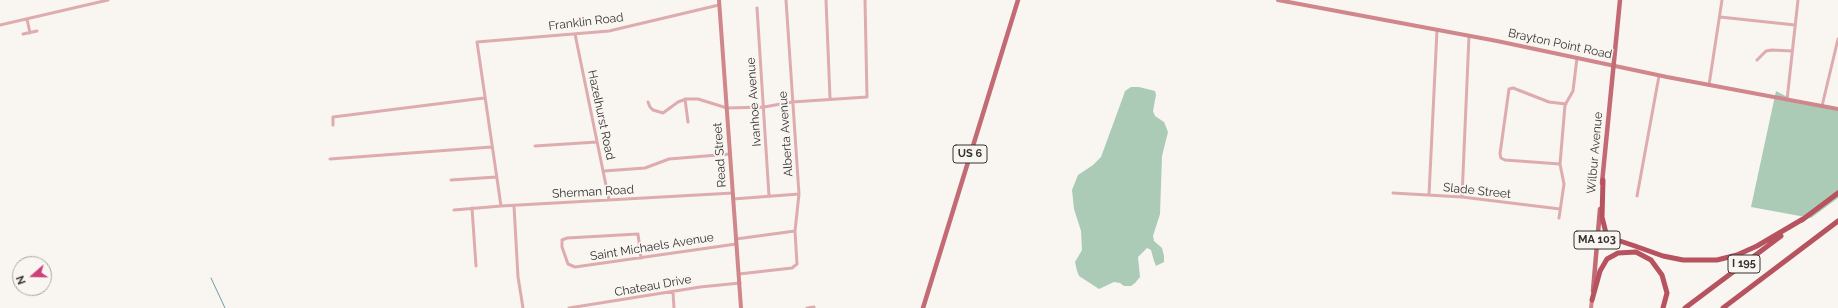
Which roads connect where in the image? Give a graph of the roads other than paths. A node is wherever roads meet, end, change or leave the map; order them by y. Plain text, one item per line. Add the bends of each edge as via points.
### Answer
1 (108, 0) edge
2 (786, 0) edge
3 (826, 0) edge
4 (865, 0) edge
5 (1018, 0) edge
6 (1278, 0) edge
7 (1620, 0) edge
8 (1722, 0) edge
9 (1798, 0) edge
10 (719, 2) edge
11 (757, 8) dead end
12 (1720, 17) junction
13 (27, 19) junction
14 (0, 23) edge
15 (1795, 25) junction
16 (1437, 30) junction
17 (37, 31) dead end
18 (30, 33) junction
19 (23, 34) dead end
20 (575, 34) junction
21 (1469, 36) junction
22 (1838, 39) edge
23 (1792, 51) junction
24 (1577, 58) junction
25 (1757, 60) dead end
26 (1613, 66) junction
27 (1659, 76) junction
28 (1709, 85) junction
29 (484, 98) junction
30 (830, 98) junction
31 (685, 99) junction
32 (1787, 100) junction
33 (648, 102) dead end
34 (792, 102) junction
35 (1566, 104) junction
36 (764, 106) junction
37 (1822, 106) junction
38 (727, 108) junction
39 (1838, 110) edge
40 (688, 122) dead end
41 (333, 125) dead end
42 (597, 142) junction
43 (535, 146) dead end
44 (491, 147) junction
45 (730, 154) junction
46 (330, 159) dead end
47 (1560, 164) junction
48 (604, 171) junction
49 (496, 177) junction
50 (451, 180) dead end
51 (1603, 180) junction
52 (733, 193) junction
53 (1838, 193) edge
54 (799, 194) junction
55 (1393, 194) dead end
56 (1429, 195) junction
57 (769, 196) junction
58 (1637, 196) dead end
59 (1462, 197) junction
60 (733, 199) junction
61 (609, 200) junction
62 (501, 206) junction
63 (514, 206) junction
64 (472, 208) junction
65 (1560, 209) junction
66 (454, 210) dead end
67 (1559, 218) dead end
68 (1803, 219) junction
69 (1838, 221) edge
70 (795, 231) junction
71 (736, 242) junction
72 (641, 258) junction
73 (476, 266) dead end
74 (739, 274) junction
75 (1759, 281) junction
76 (740, 283) junction
77 (673, 292) junction
78 (1592, 300) junction
79 (523, 308) edge
80 (569, 308) edge
81 (674, 308) edge
82 (741, 308) edge
83 (807, 308) edge
84 (814, 308) edge
85 (923, 308) edge
86 (1591, 308) edge
87 (1663, 308) edge
88 (1685, 308) edge
89 (1723, 308) edge
90 (1729, 308) edge

1 - 13 street
2 - 34 street, Alberta Avenue
3 - 30 street
4 - 30 street via 868,94 865,97
5 - 85 main road, US 6
6 - 16 street, Brayton Point Road
7 - 26 main road, Wilbur Avenue / MA 103
8 - 12 street
9 - 15 street
10 - 20 street, Franklin Road via 614,30
10 - 38 street, Read Street
11 - 36 street, Ivanhoe Avenue
12 - 15 street
12 - 28 street
13 - 14 street
13 - 18 street
15 - 23 street
16 - 21 street, Brayton Point Road
16 - 56 street
17 - 18 street
18 - 19 street
20 - 29 street, Franklin Road via 477,42
20 - 42 street, Hazelhurst Road
21 - 24 street, Brayton Point Road
21 - 59 street
22 - 37 street
23 - 25 street via 1766,51
23 - 32 street
24 - 26 street, Brayton Point Road
24 - 35 street via 1572,90
26 - 27 street, Brayton Point Road
26 - 51 main road, Wilbur Avenue / MA 103
27 - 28 street, Brayton Point Road
27 - 58 street
28 - 32 street, Brayton Point Road
29 - 41 street via 333,117
29 - 44 street
30 - 34 street
31 - 33 street via 663,113 651,109
31 - 38 street via 698,99
31 - 40 street
32 - 37 street, Brayton Point Road
34 - 36 street
34 - 54 street, Alberta Avenue
35 - 47 street
35 - 47 street via 1549,102 1514,88 1509,89 1500,154 1505,160
36 - 38 street
36 - 57 street, Ivanhoe Avenue
37 - 39 street, Brayton Point Road
38 - 45 street, Read Street
42 - 43 street
42 - 48 street, Hazelhurst Road
44 - 46 street
44 - 49 street
45 - 48 street via 669,159 645,168
45 - 52 street, Read Street
47 - 65 street via 1564,184
48 - 61 street, Hazelhurst Road
49 - 50 street
49 - 62 street
51 - 68 highway via 1602,217 1611,238 1663,256 1684,260 1717,260 1737,255
51 - 78 main road, Wilbur Avenue / MA 103
52 - 60 street, Read Street
52 - 61 street, Sherman Road
53 - 68 highway, I 195
54 - 57 street
54 - 70 street, Alberta Avenue
55 - 56 street, Slade Street
56 - 59 street, Slade Street
57 - 60 street
59 - 65 street, Slade Street
60 - 71 street, Read Street
61 - 63 street, Sherman Road
62 - 63 street, Sherman Road
62 - 64 street, Sherman Road
63 - 79 street via 518,277
64 - 66 street, Sherman Road
64 - 73 street
65 - 67 street
68 - 88 highway, I 195
69 - 75 highway, I 195
70 - 71 street, Saint Michaels Avenue
70 - 74 street, Alberta Avenue via 795,266
71 - 72 street, Saint Michaels Avenue
71 - 74 street, Read Street
72 - 72 street, Saint Michaels Avenue via 638,234 562,240 562,247 571,267
74 - 76 street, Read Street
75 - 89 highway, I 195
75 - 90 highway
76 - 77 street, Chateau Drive
76 - 82 street, Read Street
77 - 80 street, Chateau Drive
77 - 81 street
78 - 86 street, Wilbur Avenue / MA 103
78 - 87 highway via 1600,271 1607,259 1618,253 1636,252 1651,260 1662,275 1667,293
83 - 84 street

